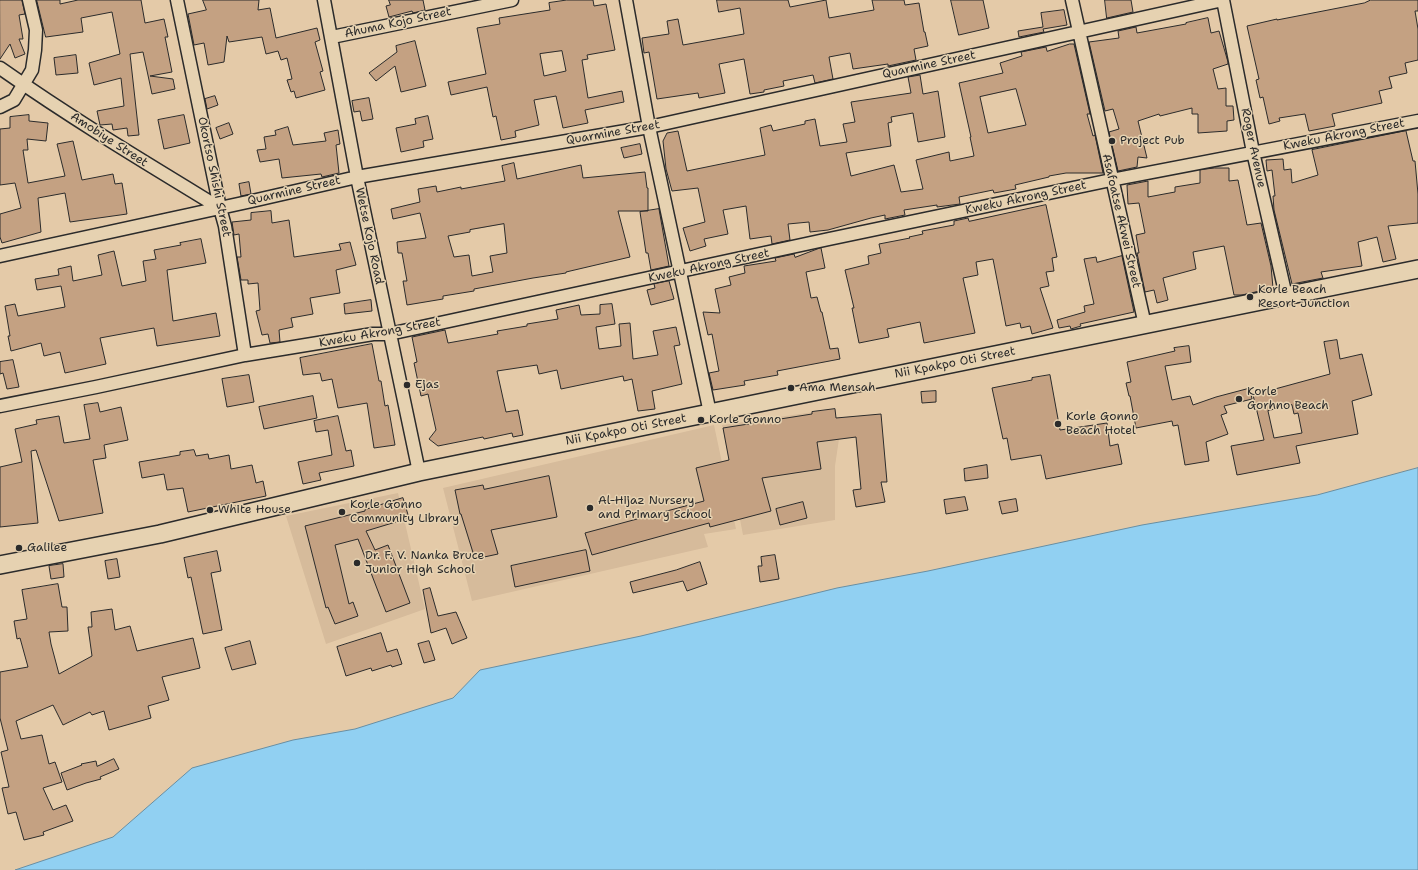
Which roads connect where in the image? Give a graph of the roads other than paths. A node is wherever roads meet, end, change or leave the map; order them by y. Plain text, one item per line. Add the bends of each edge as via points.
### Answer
1 (29, 0) edge
2 (177, 0) edge
3 (324, 0) edge
4 (512, 0) edge
5 (626, 0) edge
6 (1072, 0) edge
7 (1223, 0) edge
8 (1079, 33) junction
9 (332, 37) junction
10 (0, 68) edge
11 (24, 85) junction
12 (0, 107) edge
13 (1418, 121) edge
14 (649, 127) junction
15 (1253, 152) junction
16 (357, 177) junction
17 (1111, 180) junction
18 (220, 208) junction
19 (0, 256) edge
20 (1418, 269) edge
21 (680, 272) junction
22 (1286, 296) junction
23 (1145, 325) junction
24 (389, 334) junction
25 (245, 355) junction
26 (0, 406) edge
27 (710, 413) junction
28 (419, 472) junction
29 (0, 565) edge

1 - 11 street via 36,30 35,50 32,70
2 - 18 street, Okortso Shishi Street
3 - 9 street, Wetse Kojo Road
4 - 9 street, Ahuma Kojo Street
5 - 14 street
6 - 8 street, Asafoatse Akwei Street
7 - 8 street, Quarmine Street
7 - 15 street, Roger Avenue
8 - 14 street, Quarmine Street
8 - 17 street, Asafoatse Akwei Street
9 - 16 street, Wetse Kojo Road
10 - 11 street, Amobiye Street
11 - 12 street via 14,100
11 - 18 street, Amobiye Street
13 - 15 street, Kweku Akrong Street
14 - 16 street, Quarmine Street
14 - 21 street
15 - 17 street, Kweku Akrong Street
15 - 22 street, Roger Avenue
16 - 18 street, Quarmine Street
16 - 24 street, Wetse Kojo Road
17 - 21 street, Kweku Akrong Street
17 - 23 street, Asafoatse Akwei Street
18 - 19 street, Quarmine Street
18 - 25 street, Okortso Shishi Street
20 - 22 main road, Nii Kpakpo Oti Street
21 - 24 street, Kweku Akrong Street
21 - 27 street
22 - 23 main road, Nii Kpakpo Oti Street
23 - 27 main road, Nii Kpakpo Oti Street
24 - 25 street, Kweku Akrong Street via 373,334
24 - 28 street, Wetse Kojo Road
25 - 26 street, Kweku Akrong Street
27 - 28 main road, Nii Kpakpo Oti Street
28 - 29 main road, Nii Kpakpo Oti Street via 160,534

